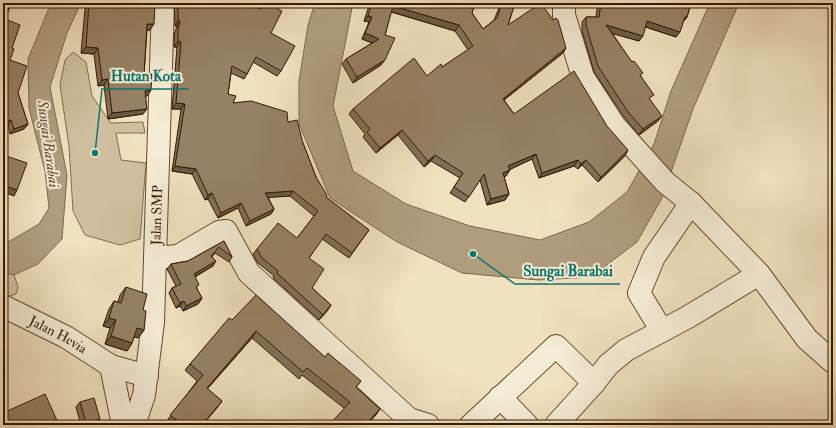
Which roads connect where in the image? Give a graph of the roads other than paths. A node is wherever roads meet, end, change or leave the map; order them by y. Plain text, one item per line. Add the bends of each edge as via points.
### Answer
1 (163, 3) edge
2 (564, 3) edge
3 (691, 203) junction
4 (155, 258) junction
5 (759, 274) junction
6 (3, 306) edge
7 (662, 331) junction
8 (833, 362) edge
9 (111, 366) junction
10 (147, 376) junction
11 (594, 382) junction
12 (497, 400) junction
13 (123, 425) edge
14 (134, 425) edge
15 (428, 425) edge
16 (471, 425) edge
17 (527, 425) edge
18 (556, 425) edge

1 - 4 street, Jalan SMP
2 - 3 street via 564,16 584,77 614,125 665,182
3 - 5 street
3 - 7 street via 654,257 639,292
4 - 10 street, Jalan SMP via 153,322
4 - 15 street via 178,256 226,231 249,273 409,419
5 - 7 street
5 - 8 street via 807,339
6 - 9 street, Jalan Hevia via 66,337
7 - 11 street via 626,350 608,365
9 - 10 street, Jalan Hevia
9 - 13 street
10 - 14 street, Jalan SMP via 144,396
11 - 12 street via 556,346
11 - 18 street
12 - 16 street
12 - 17 street

